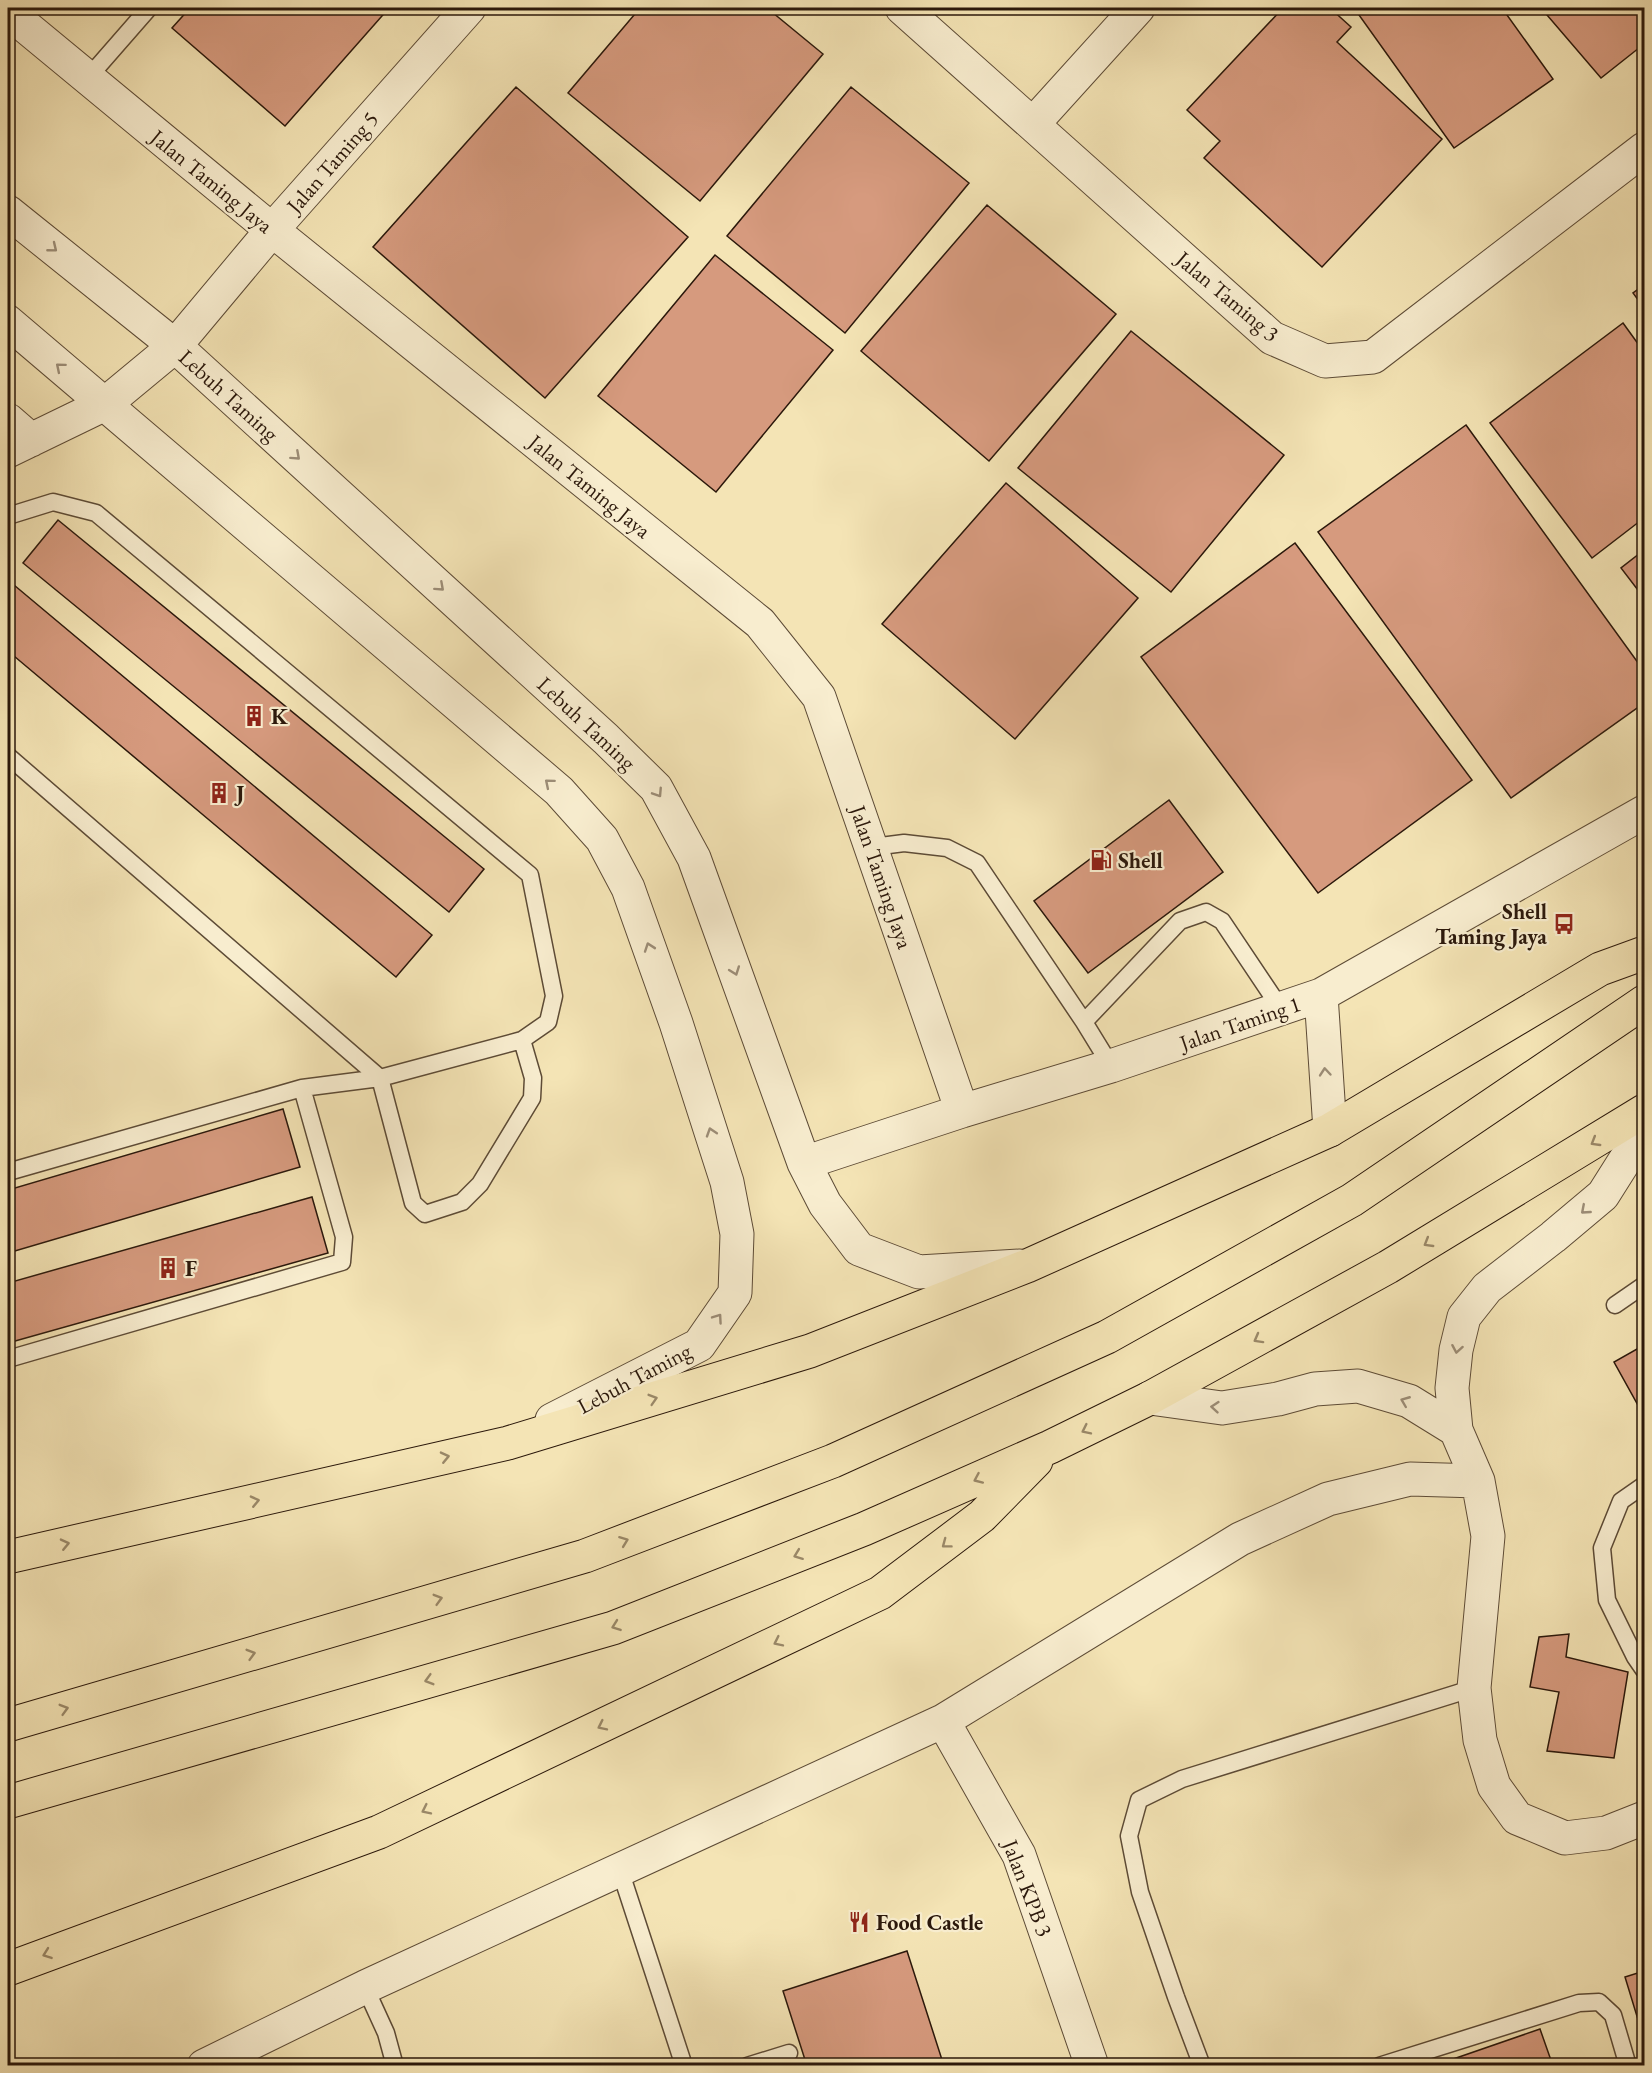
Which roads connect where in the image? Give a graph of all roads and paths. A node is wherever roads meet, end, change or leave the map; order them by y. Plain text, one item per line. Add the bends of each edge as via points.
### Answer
1 (149, 8) edge
2 (469, 8) edge
3 (902, 8) edge
4 (1138, 8) edge
5 (8, 12) edge
6 (87, 79) junction
7 (1033, 124) junction
8 (1644, 149) edge
9 (8, 212) edge
10 (272, 230) junction
11 (8, 322) edge
12 (175, 346) junction
13 (105, 404) junction
14 (15, 437) edge
15 (8, 516) edge
16 (8, 756) edge
17 (1644, 812) edge
18 (873, 847) junction
19 (1644, 952) edge
20 (1321, 995) junction
21 (1644, 1002) edge
22 (1281, 1009) junction
23 (1084, 1022) junction
24 (522, 1040) junction
25 (1111, 1066) junction
26 (380, 1078) junction
27 (302, 1088) junction
28 (962, 1111) junction
29 (1644, 1111) edge
30 (1330, 1130) junction
31 (1644, 1130) edge
32 (804, 1163) junction
33 (8, 1172) edge
34 (1027, 1266) junction
35 (1644, 1285) edge
36 (1615, 1305) dead end
37 (8, 1359) edge
38 (1150, 1398) junction
39 (1456, 1430) junction
40 (508, 1443) junction
41 (1050, 1448) junction
42 (1478, 1481) junction
43 (1644, 1485) edge
44 (8, 1557) edge
45 (1644, 1670) edge
46 (1474, 1688) junction
47 (943, 1721) junction
48 (8, 1725) edge
49 (8, 1802) edge
50 (1644, 1818) edge
51 (621, 1870) junction
52 (8, 1969) edge
53 (365, 1987) junction
54 (789, 2053) dead end
55 (204, 2066) edge
56 (395, 2066) edge
57 (684, 2066) edge
58 (747, 2066) edge
59 (1092, 2066) edge
60 (1202, 2066) edge
61 (1379, 2066) edge
62 (1628, 2066) edge

1 - 6 lane
2 - 10 street, Jalan Taming 5
3 - 7 street, Jalan Taming 3
4 - 7 street
5 - 6 street, Jalan Taming Jaya
6 - 10 street, Jalan Taming Jaya
7 - 8 street, Jalan Taming 3 via 1272,338 1325,361 1373,357
9 -> 12 street, Lebuh Taming
10 - 12 street, Jalan Taming 5
10 - 18 street, Jalan Taming Jaya via 760,623 819,697
13 -> 11 street, Lebuh Taming
12 - 13 street, Jalan Taming 5
12 -> 32 street, Lebuh Taming via 656,788 694,858
13 - 14 street, Jalan Taming 5
40 -> 13 street, Lebuh Taming via 699,1345 735,1293 737,1234 727,1182 628,888 602,839 558,791
15 - 24 lane via 53,502 96,513 530,875 554,996 548,1022
16 - 26 lane
17 - 20 street, Jalan Taming 1
18 - 23 lane via 904,843 947,848 977,863
18 - 28 street, Jalan Taming Jaya
19 - 30 highway via 1600,969
20 - 22 street, Jalan Taming 1
30 -> 20 street
48 -> 21 highway via 585,1556 833,1461 1107,1337 1342,1205
22 - 23 lane via 1222,921 1206,912 1180,921
22 - 25 street, Jalan Taming 1
23 - 25 lane
24 - 26 lane
24 - 26 lane via 533,1078 532,1098 480,1184 462,1202 425,1214 413,1203
25 - 28 street, Jalan Taming 1
26 - 27 lane
27 - 33 lane
27 - 37 lane via 345,1237 342,1262
28 - 32 street, Jalan Taming 1
29 -> 38 highway via 1388,1267
30 - 34 highway
31 -> 39 street via 1603,1194 1487,1288 1464,1317 1452,1388
32 - 34 street, Lebuh Taming via 825,1204 859,1249 919,1272
40 -> 34 highway via 810,1351
35 - 36 lane
39 -> 38 street via 1409,1401 1358,1386 1315,1389 1221,1408
38 -> 41 highway
39 - 42 street
44 -> 40 highway
41 -> 49 highway via 864,1529 613,1628
41 -> 52 highway via 982,1516 880,1593 379,1832
42 - 46 street via 1488,1536
42 - 47 street via 1410,1479 1328,1499 1250,1534
43 - 45 lane via 1621,1501 1602,1548 1607,1600
46 - 50 street via 1480,1740 1494,1786 1517,1818 1565,1838 1606,1833
46 - 60 lane via 1182,1779 1139,1800 1129,1836 1140,1892
47 - 51 street
47 - 59 street, Jalan KPB 3 via 1019,1856
51 - 53 street
51 - 57 lane
53 - 55 street
53 - 56 lane via 386,2033
54 - 58 lane
61 - 62 lane via 1579,2003 1599,2002 1613,2015

